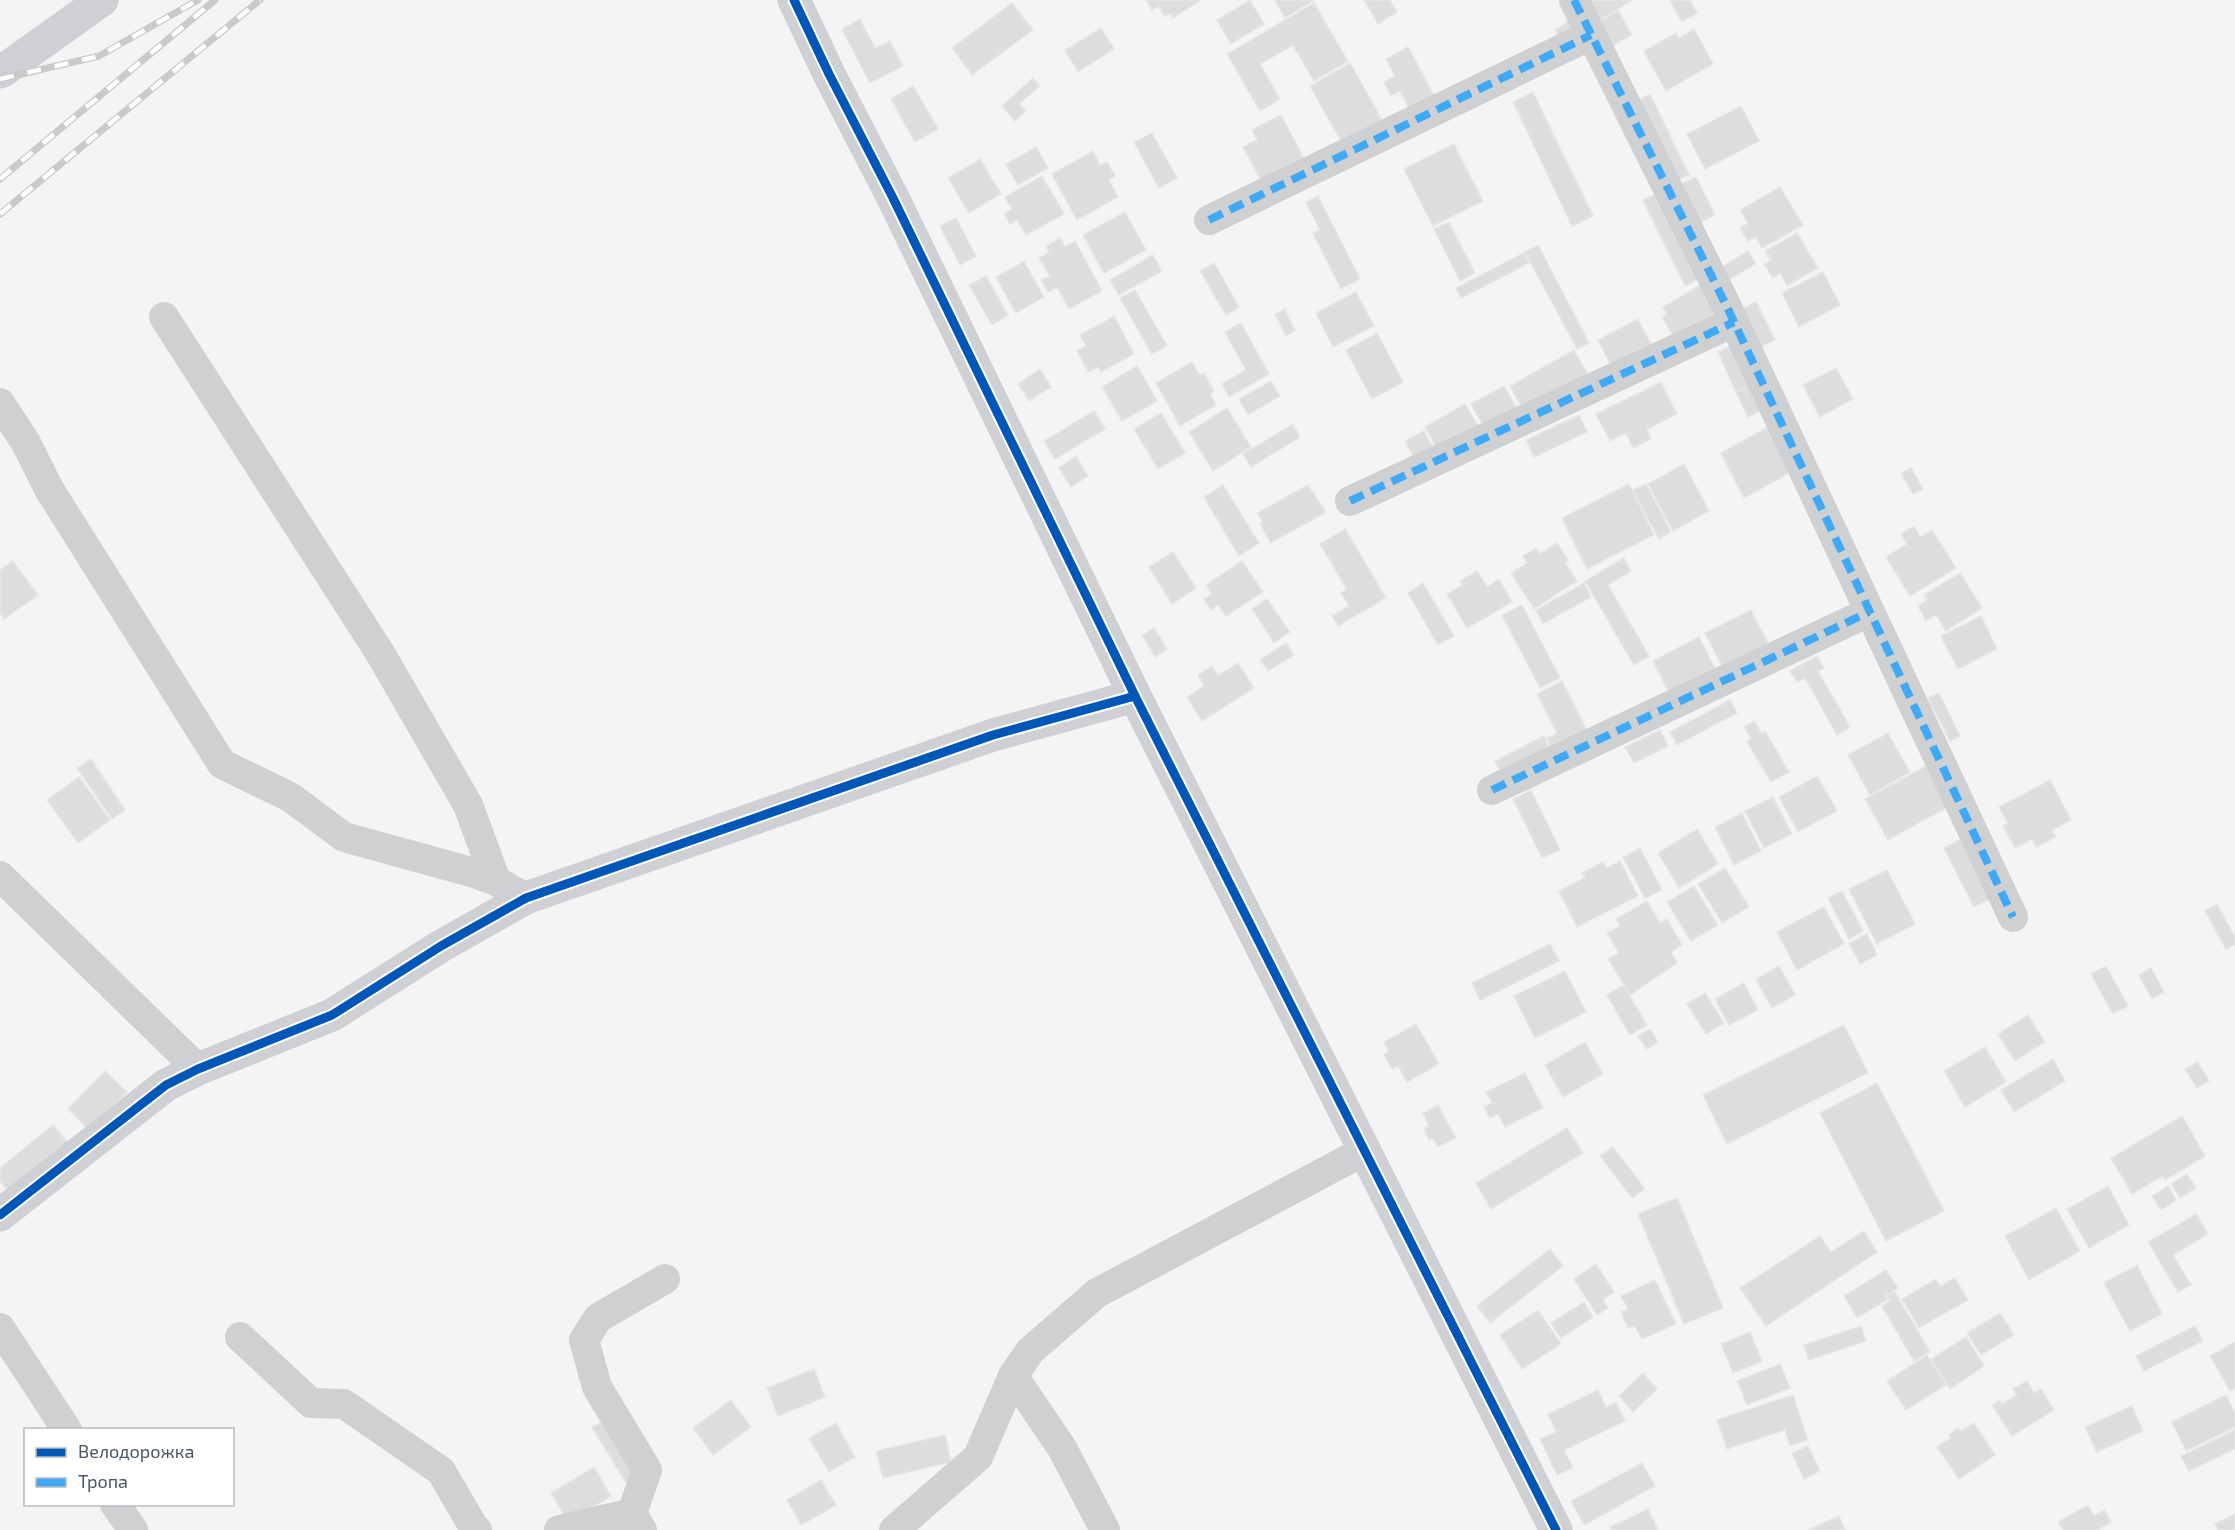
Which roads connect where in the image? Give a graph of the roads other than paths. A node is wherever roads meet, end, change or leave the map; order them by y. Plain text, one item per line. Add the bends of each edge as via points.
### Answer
1 (102, 0) edge
2 (794, 0) edge
3 (1574, 0) edge
4 (1591, 35) junction
5 (1, 72) edge
6 (1209, 220) dead end
7 (164, 317) dead end
8 (1734, 322) junction
9 (0, 403) edge
10 (1350, 501) dead end
11 (1869, 612) junction
12 (1135, 696) junction
13 (1492, 790) dead end
14 (0, 876) edge
15 (496, 881) junction
16 (526, 898) junction
17 (2013, 917) dead end
18 (198, 1069) junction
19 (1366, 1150) junction
20 (0, 1215) edge
21 (664, 1280) dead end
22 (0, 1328) edge
23 (240, 1337) dead end
24 (1013, 1377) junction
25 (66, 1428) edge
26 (116, 1506) edge
27 (637, 1521) edge
28 (133, 1530) edge
29 (477, 1530) edge
30 (559, 1530) edge
31 (894, 1530) edge
32 (1105, 1530) edge
33 (1556, 1530) edge

1 - 5 street
2 - 12 street
3 - 4 street
4 - 6 street
4 - 8 street
7 - 15 street via 380,652 468,805
8 - 10 street
8 - 11 street
9 - 15 street via 49,489 222,764 290,797 344,837
11 - 13 street
11 - 17 street
12 - 16 street via 993,735
12 - 19 street
14 - 18 street
15 - 16 street
16 - 18 street via 332,1015
18 - 20 street via 166,1085
19 - 24 street via 1097,1293 1030,1351
19 - 33 street
21 - 27 street via 598,1318 584,1340 597,1387 647,1470
22 - 25 street
23 - 29 street via 311,1403 344,1404 441,1471
24 - 31 street via 978,1457
24 - 32 street via 1062,1448
26 - 28 street
27 - 30 street

